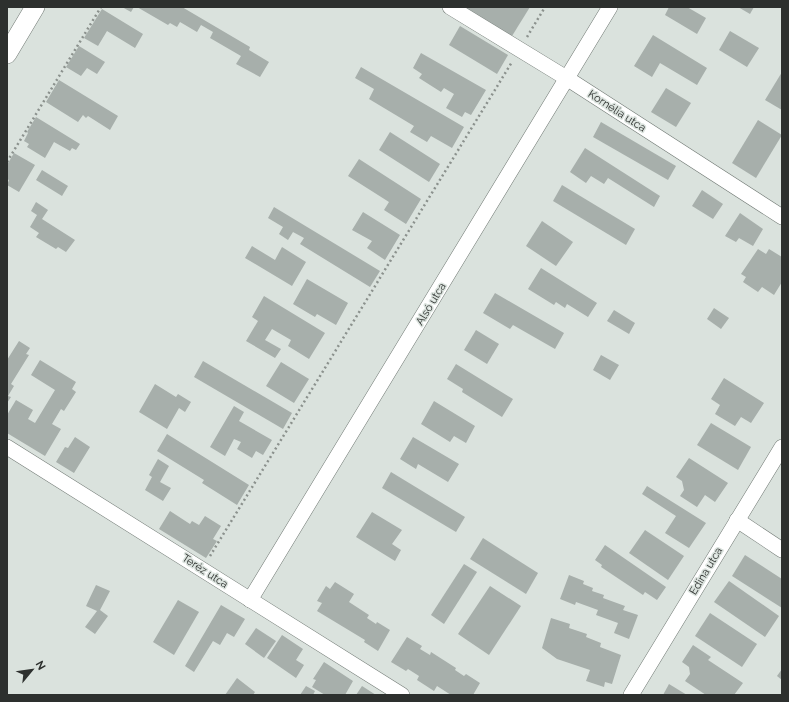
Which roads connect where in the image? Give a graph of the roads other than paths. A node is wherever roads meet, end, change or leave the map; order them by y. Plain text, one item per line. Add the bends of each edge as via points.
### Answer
1 (35, 7) edge
2 (450, 7) edge
3 (610, 7) edge
4 (7, 54) edge
5 (568, 78) junction
6 (782, 217) edge
7 (7, 447) edge
8 (782, 447) edge
9 (737, 520) junction
10 (782, 550) edge
11 (250, 600) junction
12 (402, 695) edge
13 (631, 695) edge

1 - 4 street
2 - 5 street, Kornélia utca
3 - 5 street, Alsó utca
5 - 6 street, Kornélia utca
5 - 11 street, Alsó utca
7 - 11 street, Teréz utca
8 - 9 street, Edina utca
9 - 10 street
9 - 13 street, Edina utca
11 - 12 street, Teréz utca

